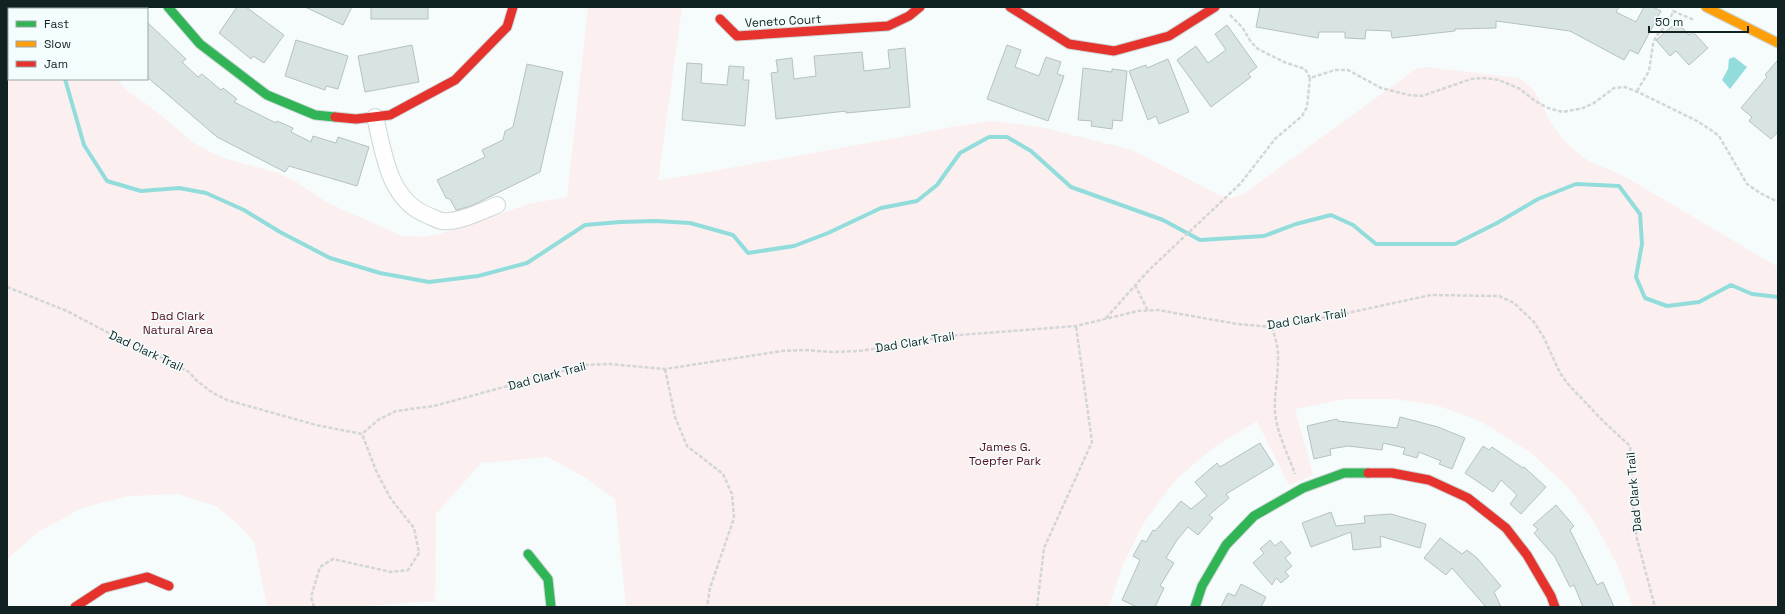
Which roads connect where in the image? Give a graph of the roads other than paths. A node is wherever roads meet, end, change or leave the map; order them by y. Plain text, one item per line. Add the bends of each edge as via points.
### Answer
1 (168, 7) edge
2 (513, 7) edge
3 (920, 7) edge
4 (1010, 7) edge
5 (1215, 7) edge
6 (1706, 7) edge
7 (720, 19) dead end
8 (1778, 43) edge
9 (375, 117) junction
10 (497, 205) dead end
11 (528, 554) dead end
12 (170, 586) dead end
13 (75, 607) edge
14 (551, 607) edge
15 (1195, 607) edge
16 (1554, 607) edge

1 - 9 street via 200,44 267,95 315,115 356,119
2 - 9 street via 507,27 455,80 390,115
3 - 7 street, Veneto Court via 909,16 888,26 737,36
4 - 5 street via 1069,44 1114,51 1169,36
6 - 8 street
9 - 10 street via 390,176 400,194 418,211 442,221 463,218
11 - 14 street via 548,579
12 - 13 street via 147,578 104,588
15 - 16 street via 1202,586 1226,545 1254,516 1302,489 1344,473 1392,473 1429,480 1468,498 1506,528 1527,554 1551,596

